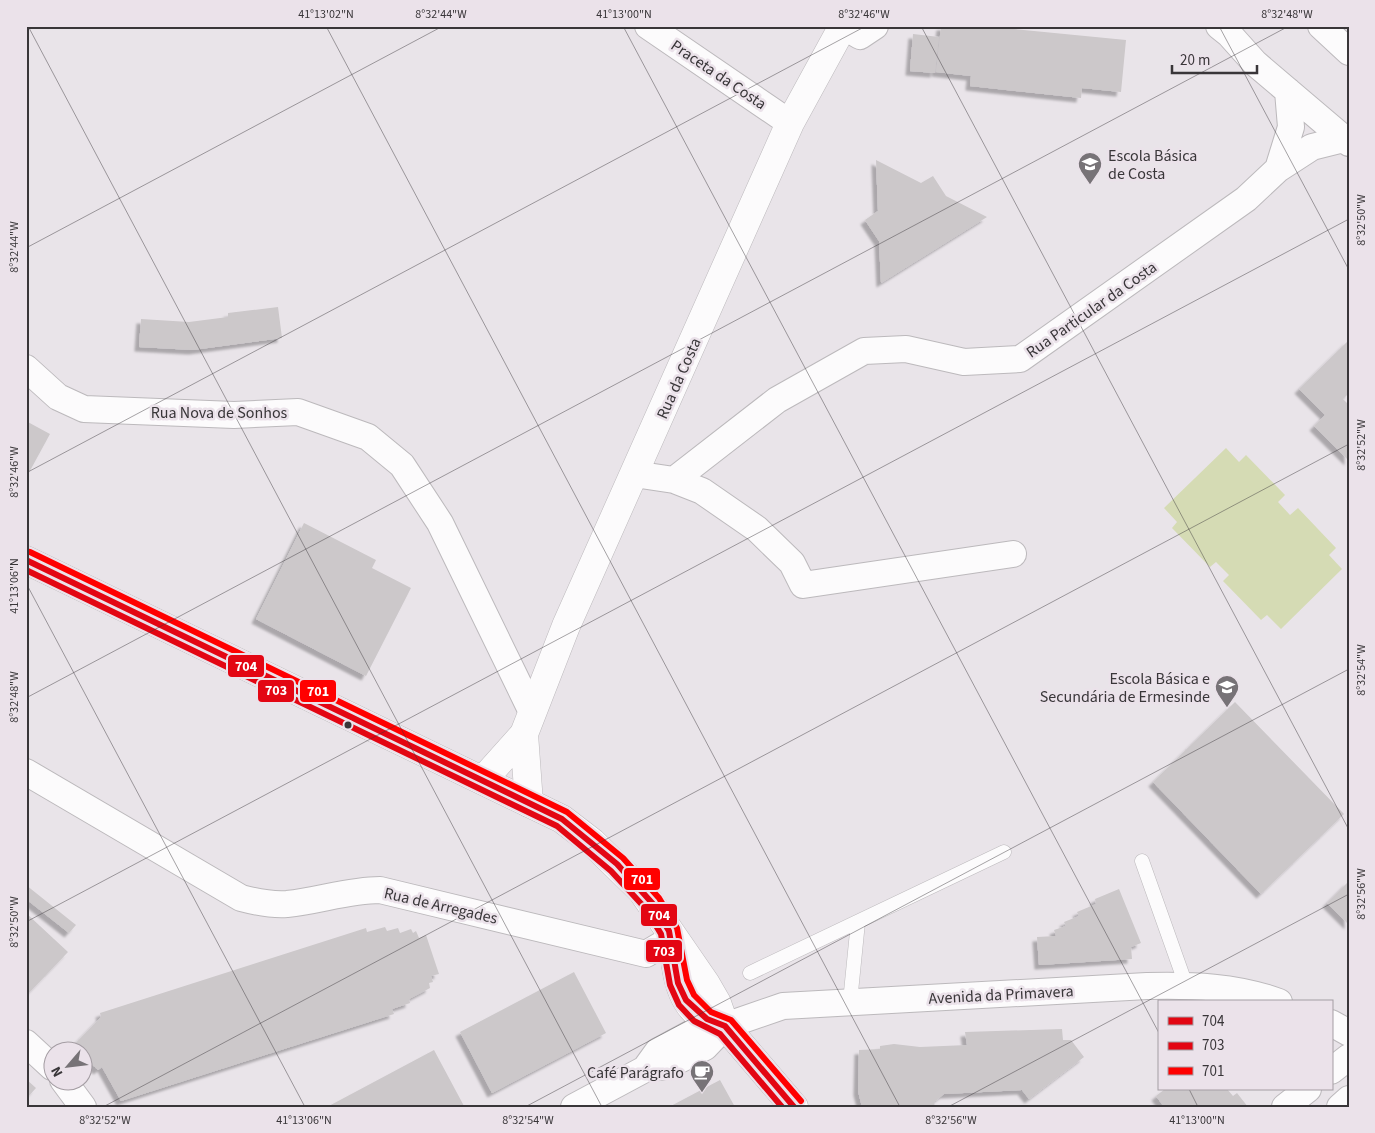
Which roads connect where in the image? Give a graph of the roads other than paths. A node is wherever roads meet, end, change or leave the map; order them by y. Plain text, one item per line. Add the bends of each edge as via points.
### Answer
1 (648, 26) edge
2 (843, 26) edge
3 (875, 26) edge
4 (1321, 26) edge
5 (1226, 29) edge
6 (1349, 52) edge
7 (1288, 91) junction
8 (790, 123) junction
9 (1347, 141) edge
10 (1278, 169) junction
11 (26, 368) edge
12 (634, 474) junction
13 (674, 480) junction
14 (1013, 554) dead end
15 (26, 560) edge
16 (528, 723) junction
17 (26, 772) edge
18 (484, 780) junction
19 (529, 803) junction
20 (1004, 852) dead end
21 (1142, 861) dead end
22 (858, 922) junction
23 (673, 938) junction
24 (750, 973) dead end
25 (1186, 986) junction
26 (683, 996) junction
27 (1273, 1000) edge
28 (850, 1002) junction
29 (1332, 1024) edge
30 (725, 1026) junction
31 (1349, 1033) edge
32 (26, 1043) edge
33 (668, 1045) junction
34 (1349, 1057) edge
35 (42, 1058) edge
36 (646, 1069) junction
37 (1332, 1070) edge
38 (71, 1090) edge
39 (1307, 1090) edge
40 (1349, 1099) edge
41 (84, 1107) edge
42 (574, 1107) edge
43 (794, 1107) edge
44 (1285, 1107) edge
45 (1340, 1107) edge

1 - 8 street, Praceta da Costa
2 - 3 street via 860,36
2 - 8 main road, Rua da Costa
4 - 6 street
5 - 7 street via 1255,63
7 - 9 street
7 - 10 street, Rua Particular da Costa via 1291,127
8 - 12 main road, Rua da Costa
9 - 10 street, Rua Particular da Costa via 1312,147
10 - 13 street, Rua Particular da Costa via 1246,199 1020,359 964,362 906,349 864,351 777,400
11 - 16 street, Rua Nova de Sonhos via 58,397 84,409 234,415 298,412 368,438 402,465 440,523
12 - 13 street
12 - 16 main road, Rua da Costa via 598,550
13 - 14 street via 702,491 758,529 792,563 803,585
15 - 18 main road
16 - 18 main road, Rua da Costa
16 - 19 main road, Rua da Costa
17 - 23 street, Rua de Arregades via 241,898 287,904 363,890 380,890 646,954
18 - 19 main road
19 - 23 main road via 562,820 592,842 642,891
20 - 22 lane
21 - 25 lane
22 - 24 lane
22 - 28 lane
23 - 26 main road via 676,975
23 - 30 main road via 706,984
25 - 27 street, Avenida da Primavera via 1202,985 1258,994
25 - 28 street, Avenida da Primavera
26 - 30 main road via 710,1023
26 - 33 street via 678,1024
28 - 30 street, Avenida da Primavera via 783,1006
29 - 31 street
30 - 33 street, Avenida da Primavera via 703,1028
30 - 36 street via 705,1047 667,1066
30 - 43 main road
32 - 35 street
33 - 36 street via 658,1051
34 - 37 street
36 - 42 street
38 - 41 street
39 - 44 street
40 - 45 street

